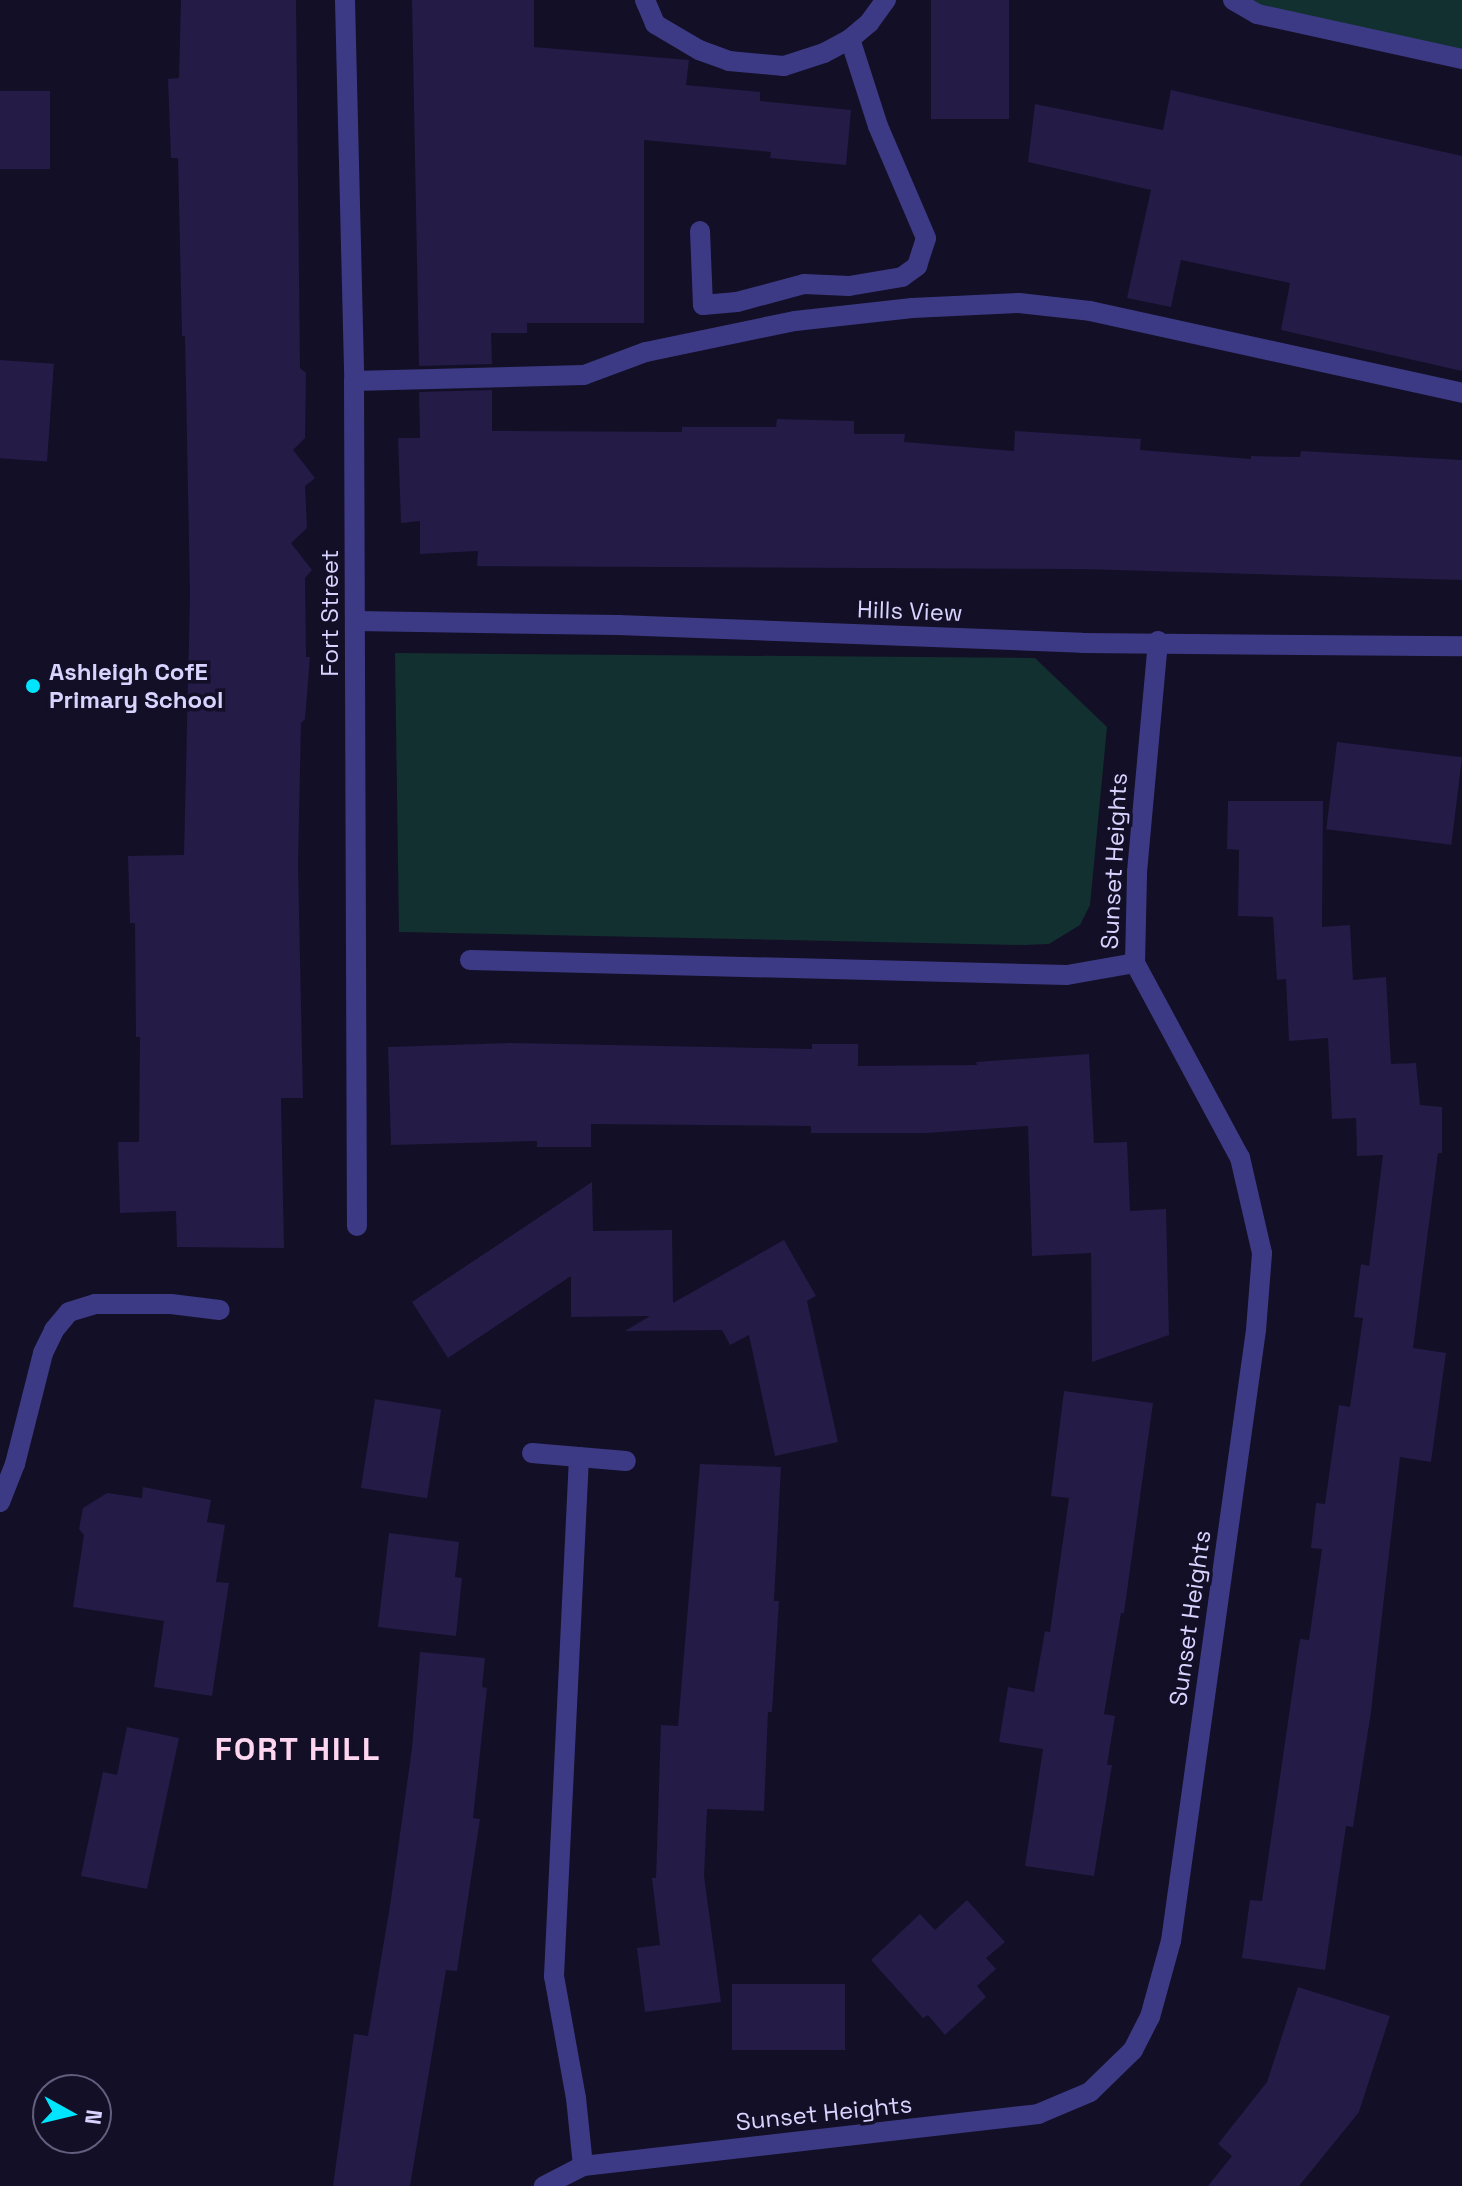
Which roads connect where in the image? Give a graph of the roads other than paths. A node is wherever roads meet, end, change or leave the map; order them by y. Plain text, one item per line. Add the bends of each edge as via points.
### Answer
1 (345, 0) edge
2 (645, 0) edge
3 (886, 0) edge
4 (1233, 0) edge
5 (850, 39) junction
6 (1462, 59) edge
7 (700, 231) dead end
8 (354, 381) junction
9 (1462, 393) edge
10 (356, 621) junction
11 (1158, 641) junction
12 (1462, 646) edge
13 (470, 960) dead end
14 (1135, 963) junction
15 (357, 1226) dead end
16 (220, 1310) dead end
17 (532, 1453) dead end
18 (579, 1457) junction
19 (626, 1461) dead end
20 (0, 1502) edge
21 (583, 2166) junction
22 (544, 2186) edge

1 - 8 street, Fort Street
2 - 5 street via 655,24 729,61 784,66
3 - 5 street
4 - 6 street via 1257,14
5 - 7 street via 878,126 926,238 917,266 902,277 849,286 804,284 703,305
8 - 9 street via 584,375 659,349 795,321 1019,303 1090,311
8 - 10 street, Fort Street
10 - 11 street, Hills View
10 - 15 street, Fort Street
11 - 12 street, Hills View
11 - 14 street, Sunset Heights via 1137,872
13 - 14 street via 1067,975
14 - 21 street, Sunset Heights via 1240,1158 1262,1253 1256,1330 1171,1941 1150,2017 1133,2050 1090,2092 1038,2114
16 - 20 street via 95,1304 69,1312 43,1353
17 - 18 street
18 - 19 street
18 - 21 street via 554,1976
21 - 22 street, Sunset Heights

